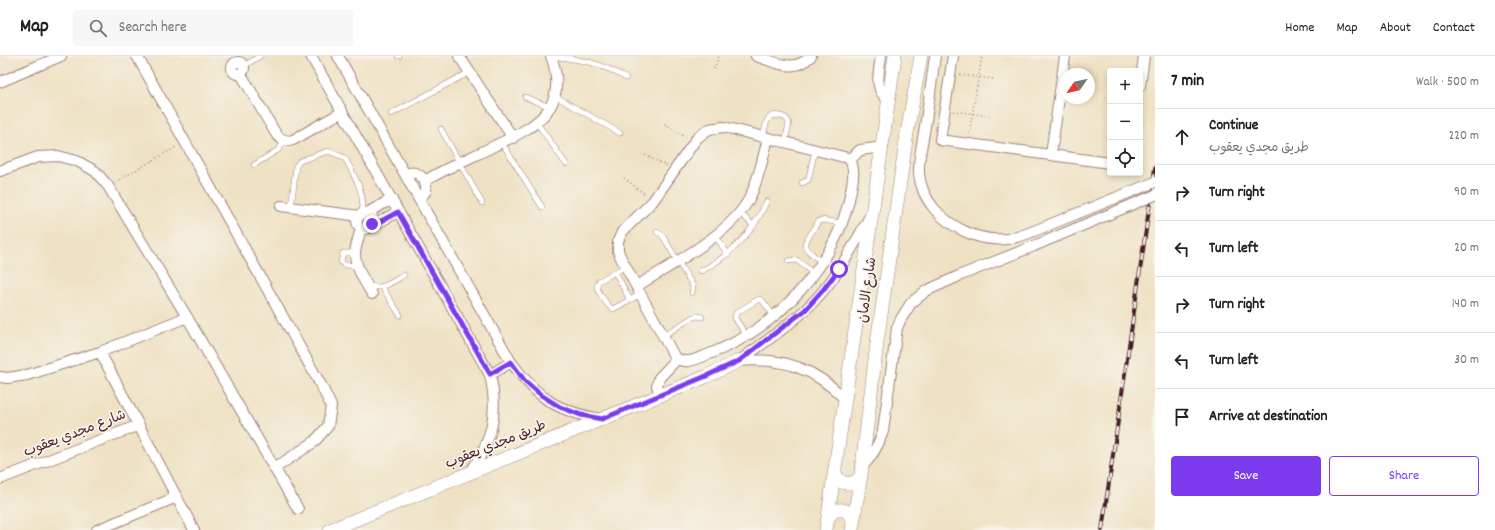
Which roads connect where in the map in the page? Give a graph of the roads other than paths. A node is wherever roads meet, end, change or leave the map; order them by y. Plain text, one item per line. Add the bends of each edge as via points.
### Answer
1 (61, 56) edge
2 (137, 56) edge
3 (260, 56) edge
4 (311, 56) edge
5 (338, 56) edge
6 (459, 56) edge
7 (552, 56) edge
8 (756, 56) edge
9 (811, 56) edge
10 (881, 56) edge
11 (895, 56) edge
12 (921, 56) edge
13 (936, 56) edge
14 (953, 56) edge
15 (1065, 56) edge
16 (1144, 56) edge
17 (238, 65) edge
18 (1064, 68) edge
19 (1142, 68) edge
20 (470, 72) junction
21 (626, 78) dead end
22 (0, 82) edge
23 (555, 96) junction
24 (525, 97) dead end
25 (889, 100) junction
26 (1060, 104) edge
27 (550, 107) junction
28 (342, 112) junction
29 (391, 114) dead end
30 (537, 123) junction
31 (441, 129) dead end
32 (620, 133) dead end
33 (513, 138) junction
34 (766, 138) junction
35 (285, 141) junction
36 (502, 143) junction
37 (785, 143) junction
38 (883, 147) junction
39 (815, 150) junction
40 (1051, 154) junction
41 (850, 160) junction
42 (460, 163) junction
43 (1107, 163) edge
44 (566, 164) dead end
45 (254, 166) dead end
46 (0, 171) edge
47 (405, 174) junction
48 (425, 181) junction
49 (1155, 182) edge
50 (802, 183) dead end
51 (1155, 195) edge
52 (392, 199) junction
53 (419, 200) junction
54 (767, 201) dead end
55 (482, 203) dead end
56 (281, 206) dead end
57 (542, 207) dead end
58 (874, 207) junction
59 (291, 208) junction
60 (398, 212) junction
61 (740, 213) junction
62 (362, 215) junction
63 (843, 224) junction
64 (754, 226) junction
65 (366, 227) junction
66 (657, 232) dead end
67 (715, 236) junction
68 (355, 253) junction
69 (728, 254) junction
70 (678, 261) junction
71 (788, 261) dead end
72 (822, 262) junction
73 (357, 266) junction
74 (626, 266) junction
75 (701, 270) dead end
76 (615, 272) junction
77 (813, 273) junction
78 (404, 275) dead end
79 (367, 284) junction
80 (382, 287) junction
81 (639, 290) junction
82 (692, 293) dead end
83 (372, 294) dead end
84 (630, 300) junction
85 (400, 315) dead end
86 (774, 316) junction
87 (187, 317) junction
88 (702, 317) dead end
89 (746, 335) junction
90 (663, 336) junction
91 (100, 352) junction
92 (677, 359) junction
93 (739, 361) junction
94 (511, 362) junction
95 (490, 374) junction
96 (0, 377) edge
97 (661, 395) junction
98 (845, 399) junction
99 (602, 419) junction
100 (139, 425) junction
101 (276, 468) junction
102 (835, 471) junction
103 (861, 471) junction
104 (470, 473) junction
105 (0, 479) edge
106 (177, 497) junction
107 (298, 509) dead end
108 (827, 524) edge
109 (852, 526) edge
110 (97, 530) edge
111 (194, 530) edge
112 (330, 530) edge

1 - 22 street
2 - 101 street via 331,406 328,426 323,432 314,442
3 - 17 lane
4 - 28 street
5 - 47 street
6 - 20 street
7 - 21 lane via 588,61
7 - 23 street via 556,70
8 - 9 street via 790,67
10 - 25 street via 878,86
11 - 25 street, شارع الامان
12 - 103 street, شارع الامان via 877,343
13 - 49 street, bridge via 919,173 923,192 932,207 945,220 982,238 1006,240
14 - 40 street via 940,140
15 - 18 street
16 - 19 street
17 - 35 street via 276,134
20 - 29 lane
20 - 33 street
23 - 27 street
23 - 32 lane
24 - 27 lane
25 - 38 street, شارع الامان
26 - 40 street
27 - 30 street
28 - 35 street via 293,140
28 - 52 street
30 - 33 street
30 - 44 lane
31 - 42 lane
33 - 36 street
34 - 37 street
34 - 37 lane via 770,116 784,117 789,123
34 - 61 street via 756,181
34 - 74 street via 718,127 704,131 653,201 619,236 618,251
35 - 45 lane via 278,150
36 - 42 street
36 - 57 lane
37 - 39 street
38 - 41 street via 860,150
38 - 58 street, شارع الامان
39 - 41 street
39 - 50 lane via 808,180
40 - 43 street
41 - 63 street via 853,165 852,183
42 - 48 street
42 - 55 lane
46 - 87 street via 38,157 58,156 77,161 95,171 108,186
47 - 48 street via 414,173
47 - 53 street
48 - 53 street via 426,191
51 - 103 street, bridge via 943,282 918,296 905,310 899,323 881,439
52 - 60 street
52 - 62 street
53 - 94 street
54 - 64 lane
56 - 59 street
58 - 93 street, طريق مجدي يعقوب via 855,244 823,290 805,310
58 - 98 street, شارع الامان
59 - 62 street
59 - 62 lane via 296,166 300,161 328,151 346,160 362,194
60 - 65 street
60 - 95 street
61 - 64 lane
61 - 67 street
62 - 65 street via 358,224
63 - 72 street
63 - 72 lane via 821,220 805,242 807,250
64 - 69 lane
65 - 68 street
66 - 70 lane via 662,235
67 - 69 lane
67 - 70 street
68 - 73 street
68 - 73 lane via 343,253 341,262 344,265
69 - 75 lane
70 - 81 street
70 - 82 lane via 693,286
71 - 77 lane via 797,260
72 - 77 street
73 - 79 street
74 - 76 lane
74 - 81 street
76 - 84 lane
76 - 84 lane via 599,281 597,287 610,308
77 - 86 street via 796,295
78 - 80 lane
79 - 80 lane
79 - 83 street
80 - 85 lane
81 - 84 lane
81 - 90 street
86 - 89 street
86 - 89 lane via 759,299 736,313 735,318
87 - 91 street
87 - 101 street
88 - 90 lane via 694,317
89 - 92 street via 690,361
90 - 92 street
91 - 96 street via 27,375
91 - 100 street
92 - 97 street via 658,378 657,386
93 - 97 street, طريق مجدي يعقوب
93 - 98 street, طريق مجدي يعقوب via 768,360 797,366 823,380
94 - 95 street
94 - 99 street via 524,380 547,399 581,415
95 - 104 street via 494,408 492,426 480,459
97 - 99 street, طريق مجدي يعقوب
98 - 102 street, شارع الامان
99 - 104 street, طريق مجدي يعقوب
100 - 105 street, شارع مجدي يعقوب
100 - 106 street
101 - 107 street
102 - 103 street via 837,478 845,483 853,483 859,478
102 - 108 street, شارع الامان
103 - 109 street, شارع الامان
104 - 112 street, طريق مجدي يعقوب
106 - 110 street
106 - 111 street
108 - 109 street via 832,512 842,510 848,512

